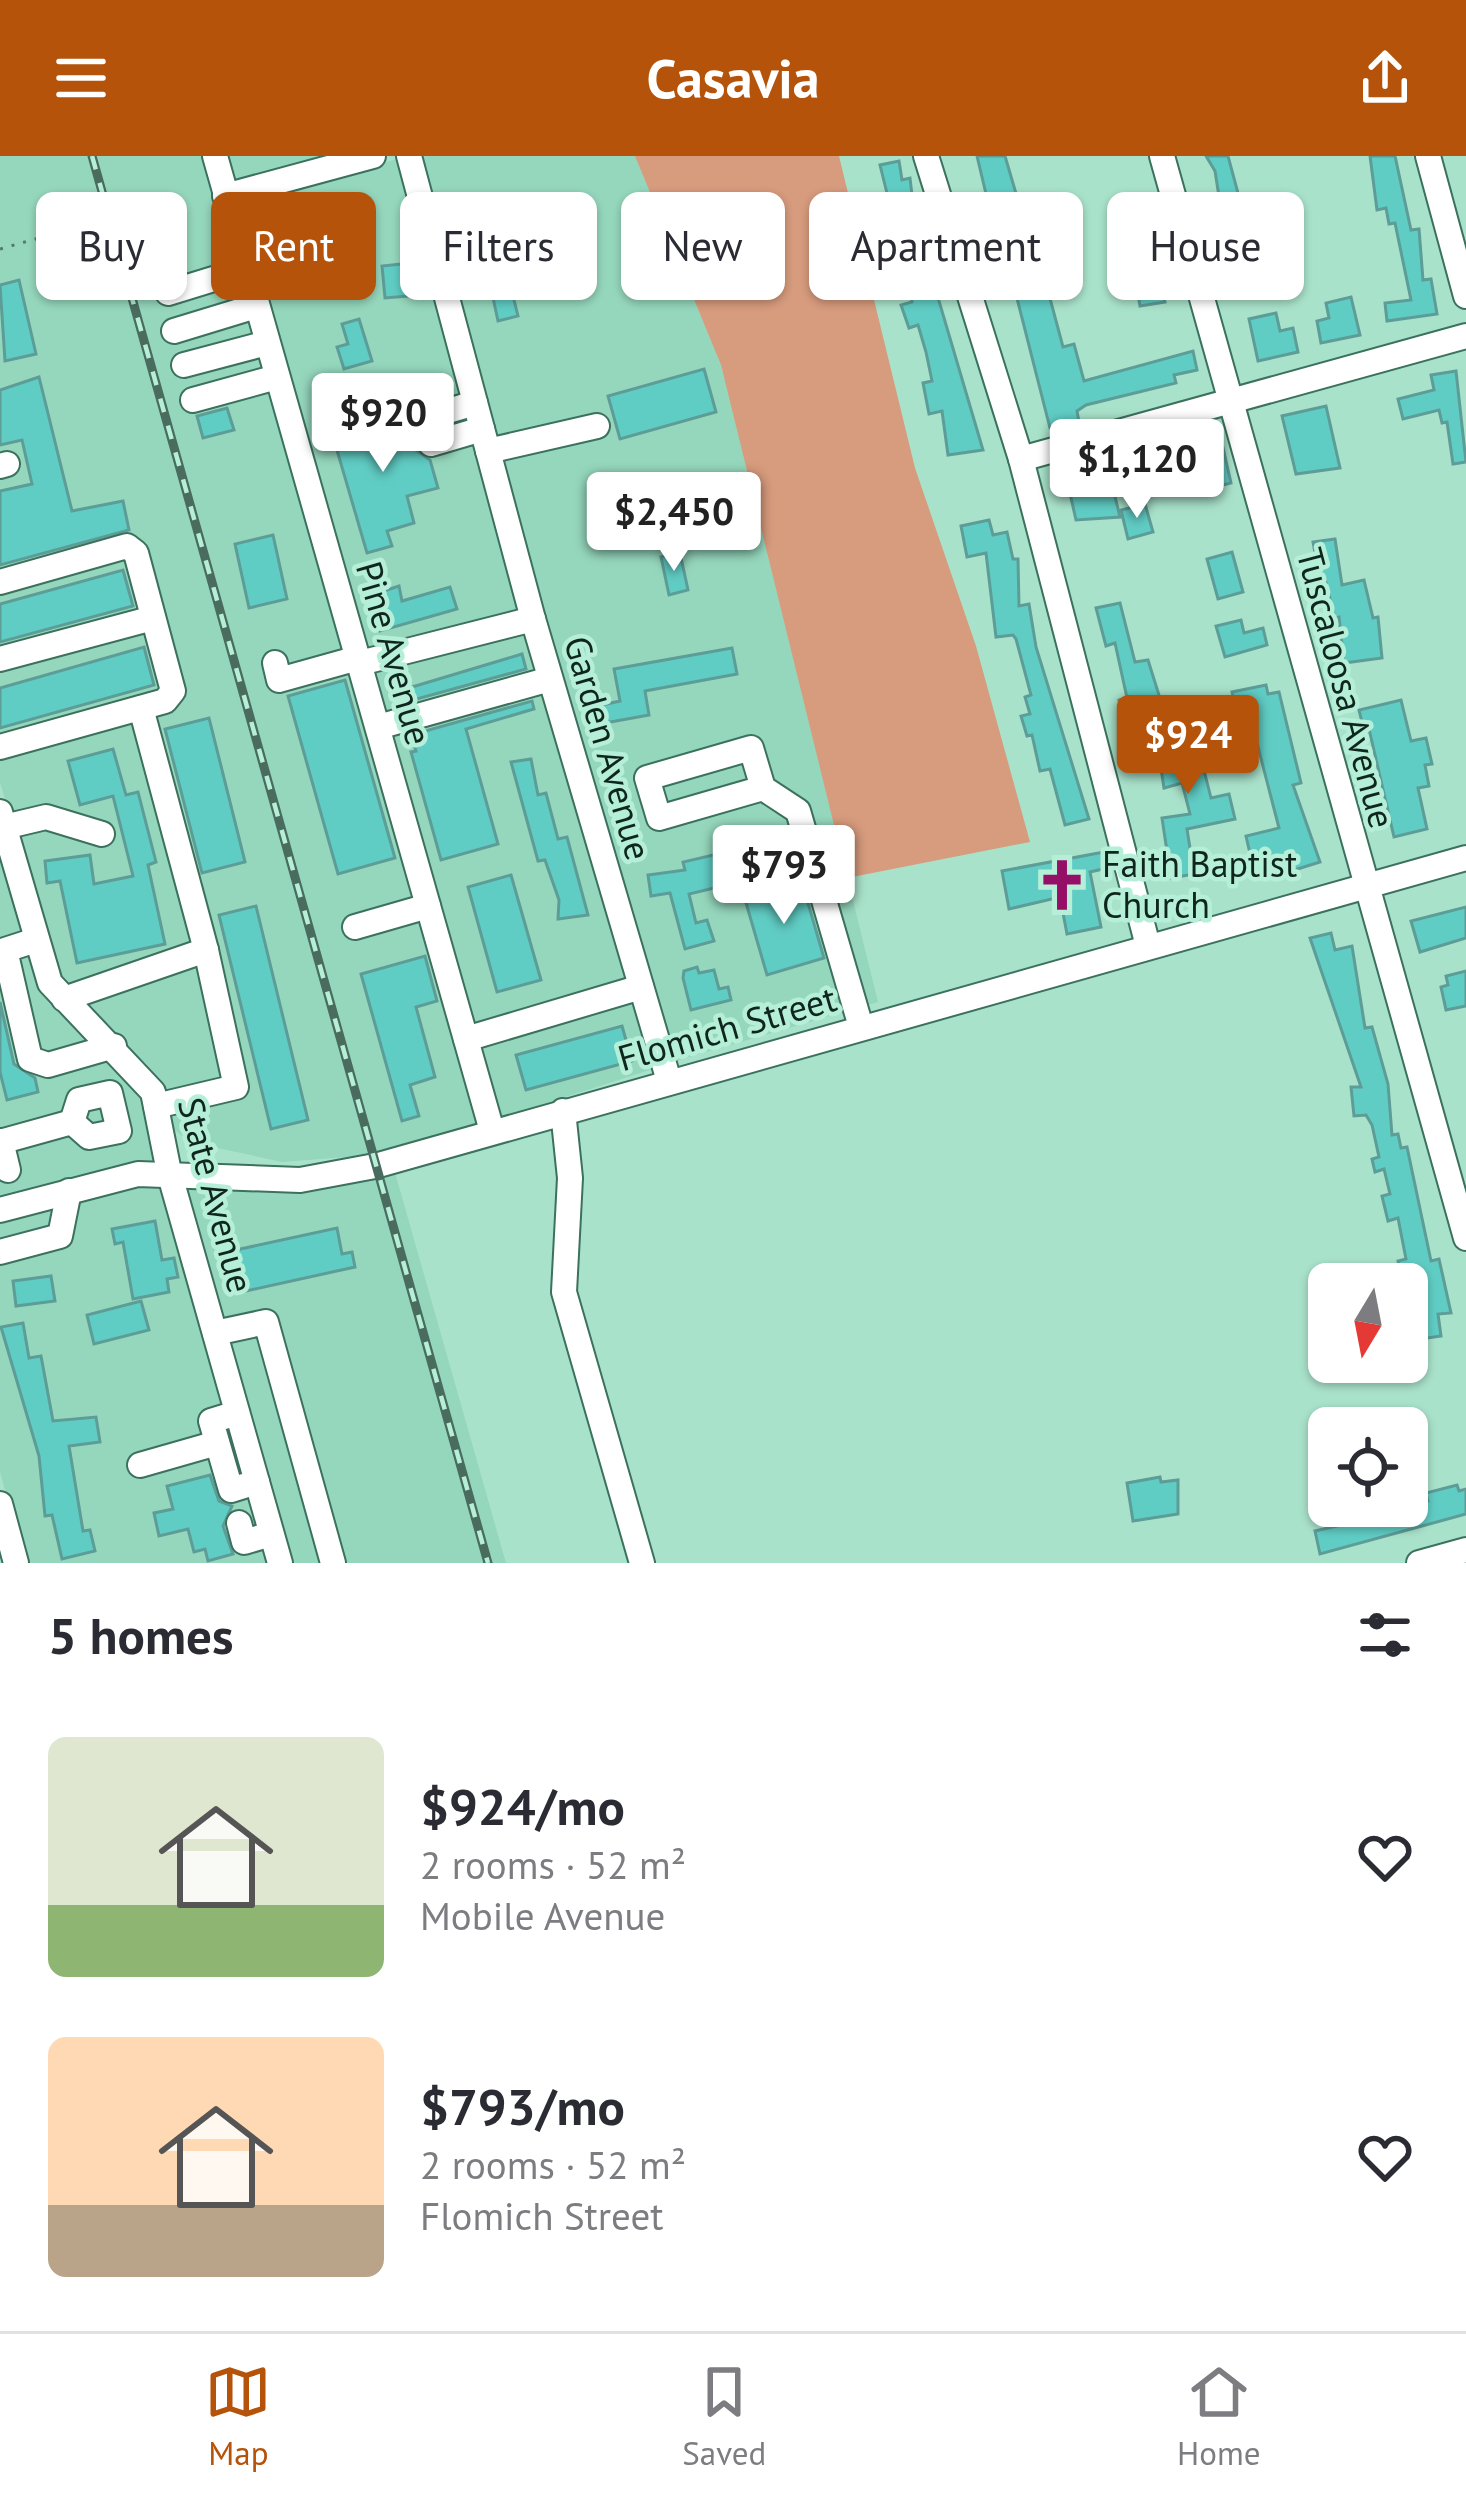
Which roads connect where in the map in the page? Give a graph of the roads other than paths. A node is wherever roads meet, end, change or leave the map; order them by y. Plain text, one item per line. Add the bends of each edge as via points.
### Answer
1 (215, 156) edge
2 (373, 156) edge
3 (409, 156) edge
4 (926, 156) edge
5 (1162, 156) edge
6 (1428, 156) edge
7 (334, 161) edge
8 (223, 192) edge
9 (237, 192) edge
10 (1466, 296) edge
11 (254, 300) edge
12 (256, 306) junction
13 (174, 331) dead end
14 (1466, 336) edge
15 (267, 343) junction
16 (184, 365) dead end
17 (277, 377) junction
18 (418, 397) dead end
19 (1230, 399) junction
20 (194, 400) dead end
21 (475, 404) junction
22 (597, 426) dead end
23 (430, 443) dead end
24 (474, 450) junction
25 (1021, 459) junction
26 (0, 582) edge
27 (153, 619) junction
28 (532, 619) junction
29 (0, 659) edge
30 (359, 661) junction
31 (275, 663) dead end
32 (550, 679) junction
33 (141, 707) junction
34 (378, 727) junction
35 (0, 747) edge
36 (763, 788) dead end
37 (2, 820) edge
38 (101, 834) dead end
39 (1466, 858) edge
40 (1364, 888) junction
41 (428, 906) junction
42 (355, 927) dead end
43 (36, 940) junction
44 (1148, 946) junction
45 (206, 950) junction
46 (641, 987) junction
47 (64, 999) junction
48 (861, 1027) junction
49 (466, 1039) junction
50 (113, 1046) junction
51 (669, 1082) junction
52 (156, 1106) junction
53 (563, 1111) junction
54 (72, 1122) dead end
55 (492, 1131) junction
56 (1, 1141) edge
57 (8, 1170) dead end
58 (169, 1172) junction
59 (69, 1191) junction
60 (0, 1210) edge
61 (1466, 1238) edge
62 (0, 1252) edge
63 (215, 1333) junction
64 (237, 1413) junction
65 (217, 1443) junction
66 (140, 1465) dead end
67 (257, 1482) junction
68 (0, 1504) edge
69 (239, 1523) dead end
70 (272, 1534) junction
71 (1466, 1550) edge
72 (16, 1563) edge
73 (280, 1563) edge
74 (333, 1563) edge
75 (642, 1563) edge
76 (1419, 1563) edge

1 - 8 street, Pine Avenue
2 - 7 street
3 - 21 street, Garden Avenue
4 - 25 street
5 - 19 street, Tuscaloosa Avenue
6 - 10 street
7 - 9 street
11 - 12 street, Pine Avenue
12 - 13 street
12 - 15 street, Pine Avenue
14 - 19 street
15 - 16 street
15 - 17 street, Pine Avenue
17 - 20 street
17 - 30 street, Pine Avenue
18 - 21 street via 424,418
19 - 25 street
19 - 40 street, Tuscaloosa Avenue
21 - 24 street, Garden Avenue
22 - 24 street
23 - 24 street
24 - 28 street, Garden Avenue
25 - 44 street
26 - 27 street via 127,546 136,553
27 - 29 street
27 - 33 street via 173,691
28 - 30 street
28 - 32 street, Garden Avenue
30 - 31 street via 279,680
30 - 34 street, Pine Avenue
32 - 34 street
32 - 46 street, Garden Avenue
33 - 35 street
33 - 45 street
34 - 41 street, Pine Avenue
36 - 48 street via 798,811
37 - 38 street via 46,818
37 - 43 street, State Avenue
39 - 40 street, Flomich Street
40 - 44 street, Flomich Street
40 - 61 street, Tuscaloosa Avenue
41 - 42 street
41 - 49 street, Pine Avenue
43 - 47 street, State Avenue
43 - 50 street via 5,950 30,1059 48,1065
44 - 48 street, Flomich Street
45 - 47 street
45 - 52 street via 236,1088
46 - 49 street
46 - 51 street, Garden Avenue
47 - 50 street, State Avenue
48 - 51 street, Flomich Street
49 - 55 street, Pine Avenue
50 - 52 street, State Avenue
51 - 53 street, Flomich Street
52 - 58 street, State Avenue
53 - 55 street, Flomich Street
53 - 75 street via 570,1178 564,1292
54 - 56 street
55 - 58 street, Flomich Street via 300,1180
56 - 57 street
58 - 59 street, Flomich Street
58 - 63 street, State Avenue
59 - 60 street, Flomich Street
59 - 62 street via 60,1236
63 - 64 street, State Avenue
63 - 74 street via 266,1322
64 - 65 street via 211,1420
64 - 67 street, State Avenue
65 - 66 street
65 - 67 street via 230,1490
67 - 70 street, State Avenue
68 - 72 street
69 - 70 street via 244,1542
70 - 73 street, State Avenue
71 - 76 street

